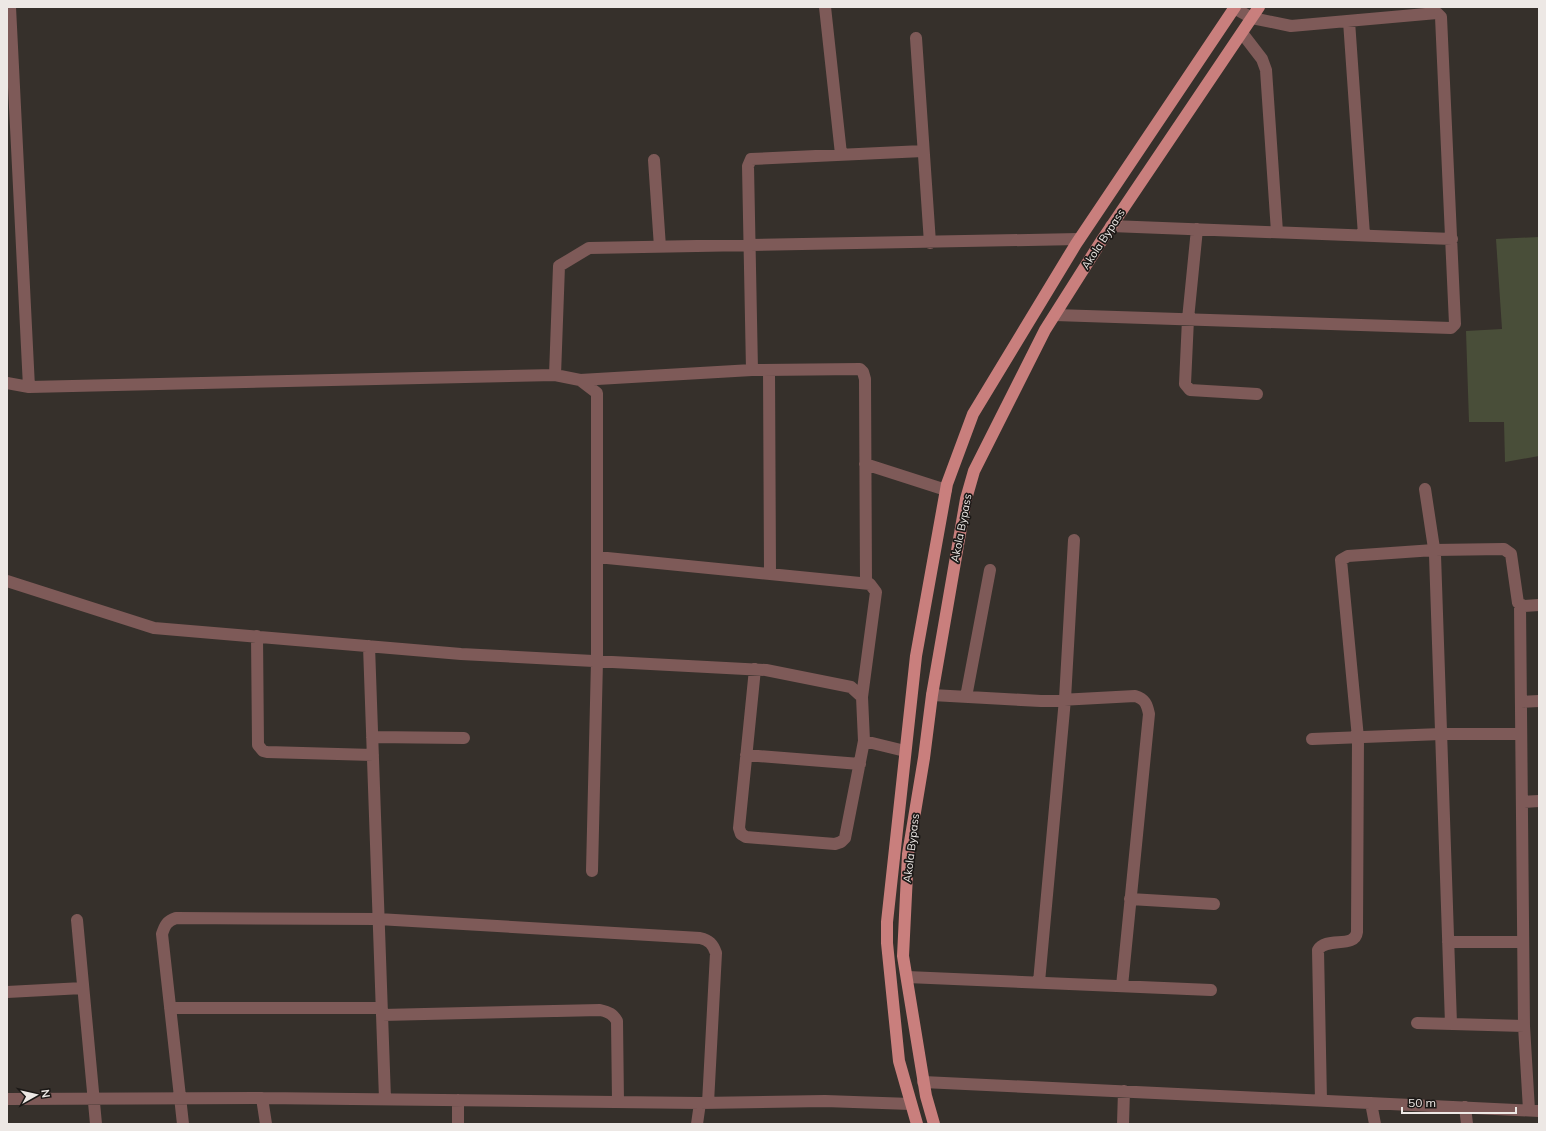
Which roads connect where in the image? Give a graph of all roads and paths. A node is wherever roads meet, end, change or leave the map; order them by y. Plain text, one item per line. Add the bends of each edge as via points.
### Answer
1 (10, 7) edge
2 (825, 7) edge
3 (1259, 7) edge
4 (1234, 8) edge
5 (1252, 18) junction
6 (1349, 21) junction
7 (9, 27) edge
8 (1242, 33) junction
9 (916, 38) dead end
10 (923, 150) junction
11 (842, 154) junction
12 (654, 160) dead end
13 (1111, 226) junction
14 (1197, 229) junction
15 (1277, 232) junction
16 (1364, 235) junction
17 (1079, 239) junction
18 (1452, 239) junction
19 (930, 242) junction
20 (750, 245) junction
21 (660, 247) junction
22 (1065, 261) junction
23 (1086, 265) junction
24 (1054, 315) junction
25 (1188, 319) junction
26 (752, 370) junction
27 (769, 370) junction
28 (555, 375) junction
29 (580, 380) junction
30 (7, 383) edge
31 (29, 387) junction
32 (1257, 394) dead end
33 (865, 464) junction
34 (1425, 489) dead end
35 (946, 490) junction
36 (1074, 540) dead end
37 (1434, 550) junction
38 (597, 557) junction
39 (990, 570) dead end
40 (770, 573) junction
41 (7, 581) edge
42 (866, 582) junction
43 (1520, 605) junction
44 (1539, 605) edge
45 (257, 636) junction
46 (369, 646) junction
47 (597, 661) junction
48 (756, 669) junction
49 (932, 695) junction
50 (862, 697) junction
51 (966, 697) junction
52 (1065, 700) junction
53 (1539, 701) edge
54 (1521, 702) junction
55 (1441, 734) junction
56 (1521, 734) junction
57 (372, 737) junction
58 (464, 738) dead end
59 (1358, 738) junction
60 (1312, 740) dead end
61 (864, 741) junction
62 (905, 751) junction
63 (372, 755) junction
64 (746, 755) junction
65 (860, 764) junction
66 (1539, 801) edge
67 (1522, 802) junction
68 (592, 871) dead end
69 (1130, 899) junction
70 (1214, 904) dead end
71 (378, 919) junction
72 (77, 920) dead end
73 (1448, 942) junction
74 (1523, 942) junction
75 (907, 977) junction
76 (1039, 982) junction
77 (1122, 986) junction
78 (83, 988) junction
79 (1211, 990) dead end
80 (7, 992) edge
81 (170, 1008) junction
82 (382, 1012) junction
83 (1417, 1023) dead end
84 (1451, 1024) junction
85 (1524, 1026) junction
86 (923, 1082) junction
87 (1124, 1091) junction
88 (7, 1098) edge
89 (94, 1098) junction
90 (180, 1098) junction
91 (262, 1098) junction
92 (385, 1100) junction
93 (458, 1100) junction
94 (1321, 1100) junction
95 (618, 1102) junction
96 (704, 1103) junction
97 (1371, 1103) junction
98 (911, 1104) junction
99 (1465, 1107) junction
100 (1534, 1111) edge
101 (96, 1124) edge
102 (183, 1124) edge
103 (266, 1124) edge
104 (458, 1124) edge
105 (697, 1124) edge
106 (917, 1124) edge
107 (934, 1124) edge
108 (1123, 1124) edge
109 (1375, 1124) edge
110 (1467, 1124) edge

1 - 7 street
2 - 11 street
3 - 5 main road, Akola Bypass
4 - 5 street
4 - 17 main road, Akola Bypass
5 - 6 street via 1291,26
5 - 8 main road, Akola Bypass
6 - 16 street
6 - 18 street via 1437,13 1441,17
7 - 31 street
8 - 13 main road, Akola Bypass
8 - 15 street via 1262,59 1266,70
9 - 10 street
10 - 11 street
10 - 19 street
11 - 20 street via 751,159 748,166
12 - 21 street
13 - 14 street
13 - 23 main road, Akola Bypass
14 - 15 street
14 - 25 street
15 - 16 street
16 - 18 street
17 - 19 street
17 - 22 main road, Akola Bypass
18 - 25 street via 1456,322 1451,328
19 - 20 street
20 - 21 street
20 - 26 street
21 - 28 street via 589,248 559,266
22 - 23 main road
22 - 35 main road, Akola Bypass via 976,409
23 - 24 main road, Akola Bypass
24 - 25 street
24 - 49 main road, Akola Bypass via 974,471 966,499
25 - 32 street via 1185,384 1187,388
26 - 27 street
26 - 29 street
27 - 33 street via 860,369 865,379
27 - 40 street
28 - 29 street
28 - 31 street
29 - 38 street via 597,393
30 - 31 street
33 - 35 street
33 - 42 street
34 - 37 street
35 - 62 main road, Akola Bypass via 915,661
36 - 52 street
37 - 43 street via 1510,551
37 - 55 street
37 - 59 street via 1348,556 1341,560
38 - 40 street
38 - 47 street
39 - 51 street
40 - 42 street
41 - 45 street via 154,628
42 - 50 street via 874,587 876,592
43 - 44 street
43 - 54 street
45 - 46 street
45 - 63 street via 260,748 267,752
46 - 47 street
46 - 57 street
47 - 48 street
47 - 68 street
48 - 50 street via 852,687
48 - 64 street
49 - 51 street
49 - 75 main road, Akola Bypass via 908,854 903,956
50 - 61 street
51 - 52 street
52 - 69 street via 1135,696 1142,698 1147,704 1149,714
52 - 76 street
53 - 54 street
54 - 56 street
55 - 56 street
55 - 59 street
55 - 73 street
56 - 67 street
57 - 58 street
57 - 63 street
59 - 60 street
59 - 94 street via 1357,935 1352,940 1324,944 1318,950
61 - 62 street
61 - 65 street
62 - 98 main road, Akola Bypass via 886,931 899,1061
63 - 71 street
64 - 65 street
64 - 65 street via 739,828 741,834 746,837 835,844 841,842 845,838
66 - 67 street
67 - 74 street
69 - 70 street
69 - 77 street
71 - 81 street via 170,920 162,934
71 - 82 street
71 - 96 street via 707,940 713,945 716,953
72 - 78 street
73 - 74 street
73 - 84 street
74 - 85 street
75 - 76 street
75 - 86 main road, Akola Bypass
76 - 77 street
77 - 79 street
78 - 80 street
78 - 89 street
81 - 82 street
81 - 90 street
82 - 92 street
82 - 95 street via 608,1012 617,1021
83 - 84 street
84 - 85 street
85 - 100 street
86 - 87 street
86 - 107 main road, Akola Bypass
87 - 94 street
87 - 108 street
88 - 89 street
89 - 90 street
89 - 101 street
90 - 91 street
90 - 102 street
91 - 92 street
91 - 103 street
92 - 93 street
93 - 95 street
93 - 104 street
94 - 97 street
95 - 96 street
96 - 98 street via 825,1101
96 - 105 street
97 - 99 street
97 - 109 street
98 - 106 main road, Akola Bypass
99 - 100 street
99 - 110 street

